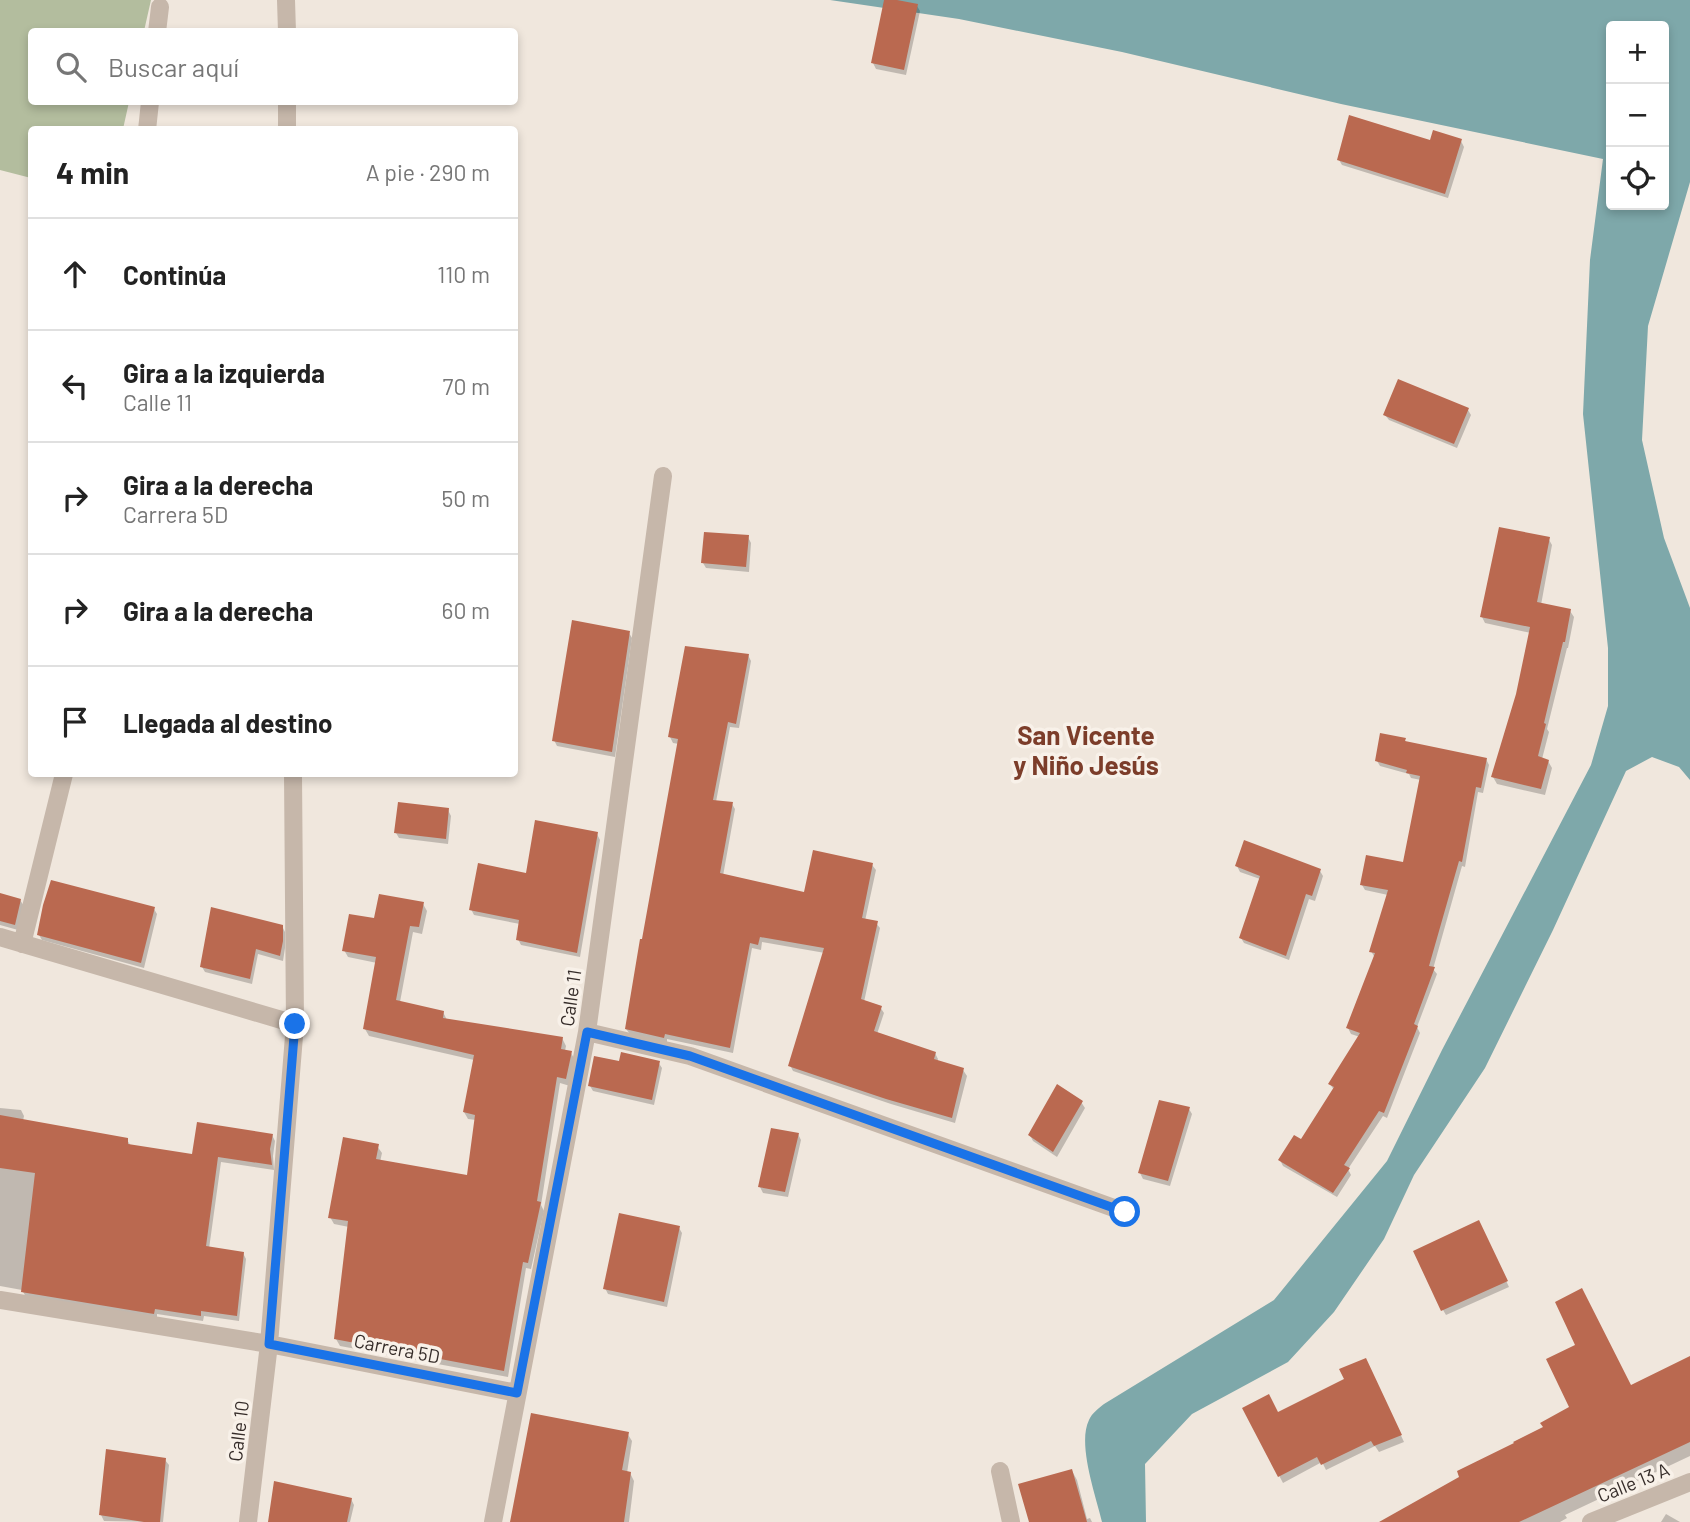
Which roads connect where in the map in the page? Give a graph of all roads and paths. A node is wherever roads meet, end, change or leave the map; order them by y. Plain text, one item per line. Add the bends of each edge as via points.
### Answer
1 (286, 0) edge
2 (160, 7) dead end
3 (157, 28) edge
4 (287, 28) edge
5 (150, 105) edge
6 (287, 105) edge
7 (147, 126) edge
8 (288, 126) edge
9 (663, 476) dead end
10 (63, 777) edge
11 (293, 777) edge
12 (0, 937) edge
13 (22, 944) junction
14 (295, 1024) junction
15 (587, 1032) junction
16 (1125, 1212) dead end
17 (0, 1300) edge
18 (269, 1344) junction
19 (517, 1393) junction
20 (1000, 1471) dead end
21 (1690, 1482) edge
22 (1598, 1521) edge
23 (248, 1522) edge
24 (494, 1522) edge
25 (1011, 1522) edge

1 - 4 street
2 - 3 street
5 - 7 street
6 - 8 street
9 - 15 street, Calle 11
10 - 13 street
11 - 14 street, Calle 10
12 - 13 street
13 - 14 street
14 - 18 street, Calle 10
15 - 16 street via 690,1056
15 - 19 street, Calle 11
17 - 18 street, Carrera 5D
18 - 19 street, Carrera 5D
18 - 23 street, Calle 10
19 - 24 street, Calle 11
20 - 25 street
21 - 22 street, Calle 13 A

